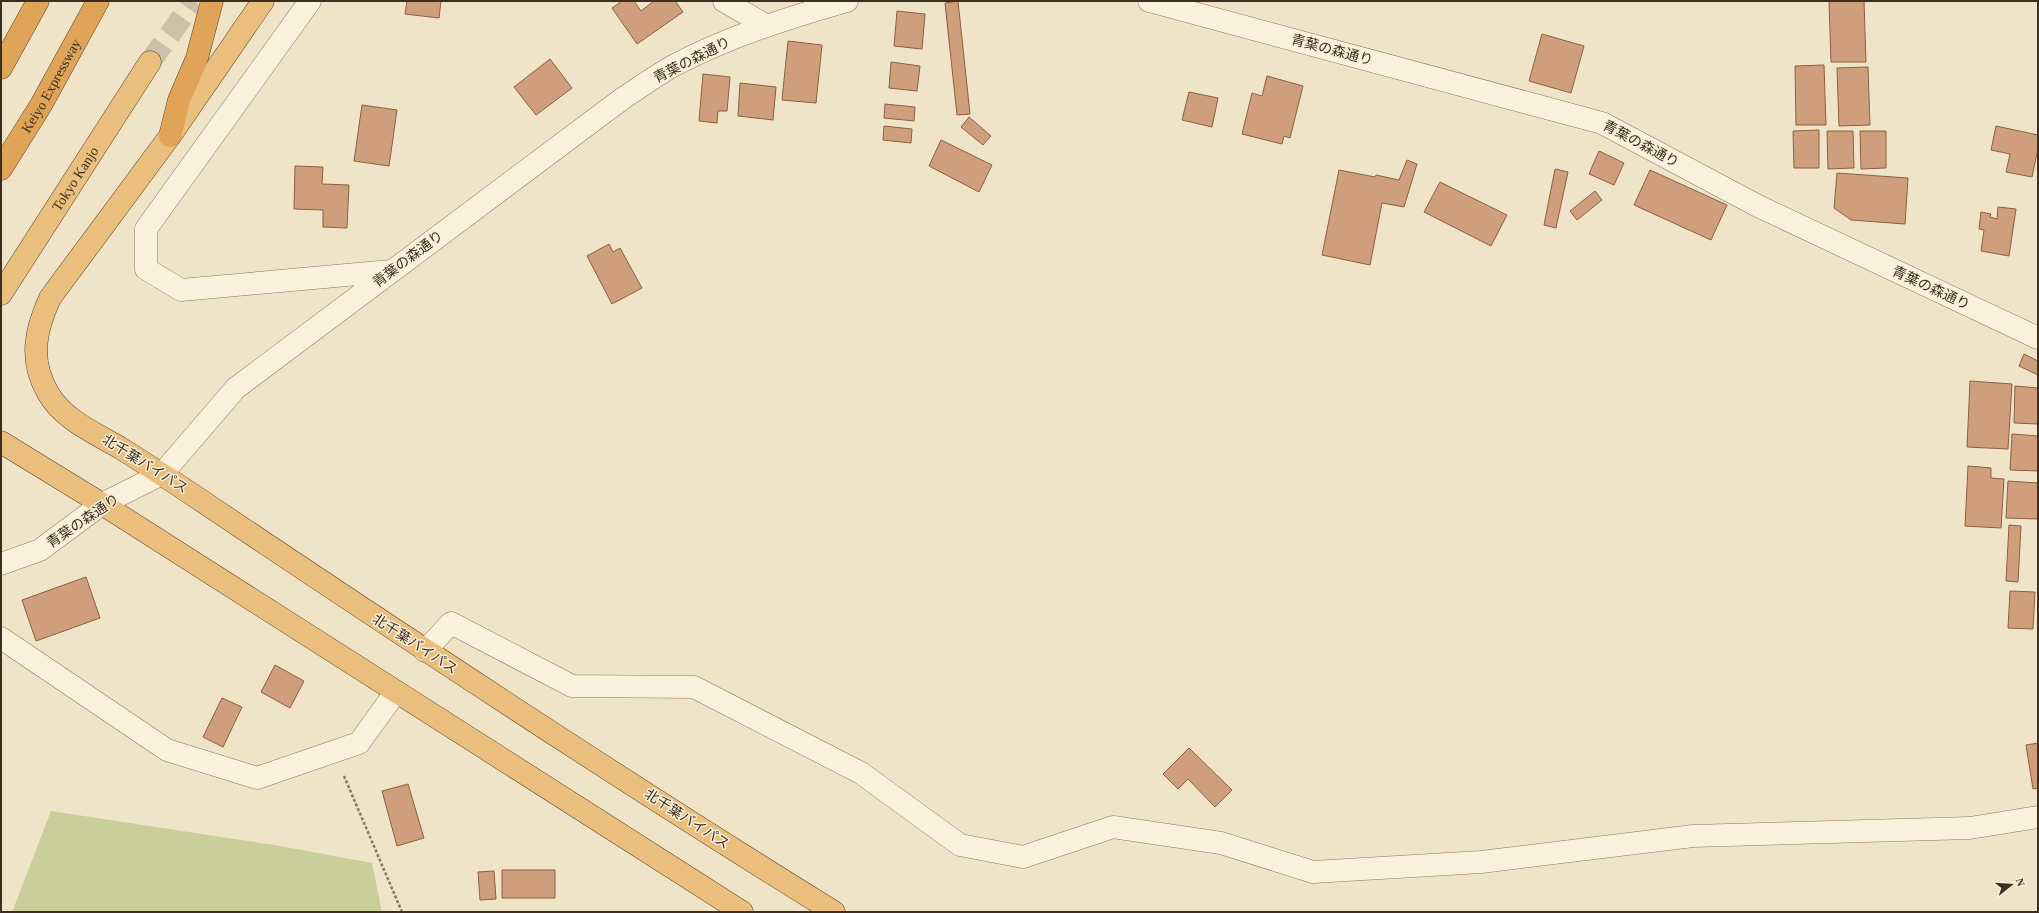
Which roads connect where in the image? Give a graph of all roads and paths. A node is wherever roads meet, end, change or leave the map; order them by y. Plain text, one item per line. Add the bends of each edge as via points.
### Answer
1 (38, 1) edge
2 (98, 1) edge
3 (212, 1) edge
4 (263, 1) edge
5 (310, 1) edge
6 (724, 1) edge
7 (847, 1) edge
8 (1149, 1) edge
9 (767, 26) junction
10 (150, 62) tunnel mouth
11 (1, 68) edge
12 (170, 136) junction
13 (1, 170) edge
14 (391, 271) junction
15 (1, 294) edge
16 (2038, 338) edge
17 (1, 442) edge
18 (162, 474) junction
19 (102, 504) junction
20 (1, 564) edge
21 (1, 638) edge
22 (425, 651) junction
23 (395, 693) junction
24 (333, 752) junction
25 (2038, 818) edge
26 (402, 912) edge
27 (742, 912) edge
28 (834, 912) edge

1 - 11 highway
2 - 13 highway, Keiyo Expressway via 41,105
3 - 12 highway via 197,58 179,100
4 - 12 highway
5 - 14 street via 146,229 146,269 181,290
6 - 9 street
7 - 9 street, 青葉の森通り
8 - 16 street, 青葉の森通り via 1602,123 1758,206
9 - 14 street, 青葉の森通り via 673,67 622,99
10 - 15 highway, Tokyo Kanjo
12 - 18 highway, 北千葉バイパス via 61,282 41,317 35,343 39,371 48,394 66,415
14 - 18 street, 青葉の森通り via 236,388
17 - 19 highway
18 - 19 street, 青葉の森通り
18 - 22 highway, 北千葉バイパス
19 - 20 street, 青葉の森通り via 40,550
19 - 23 highway
21 - 24 street via 166,750 257,778
22 - 25 street via 451,623 572,686 694,687 861,773 960,845 1023,856 1113,827 1221,843 1312,872 1481,862 1693,836 1970,828
22 - 28 highway, 北千葉バイパス
23 - 24 street via 359,743
23 - 27 highway
24 - 26 path

